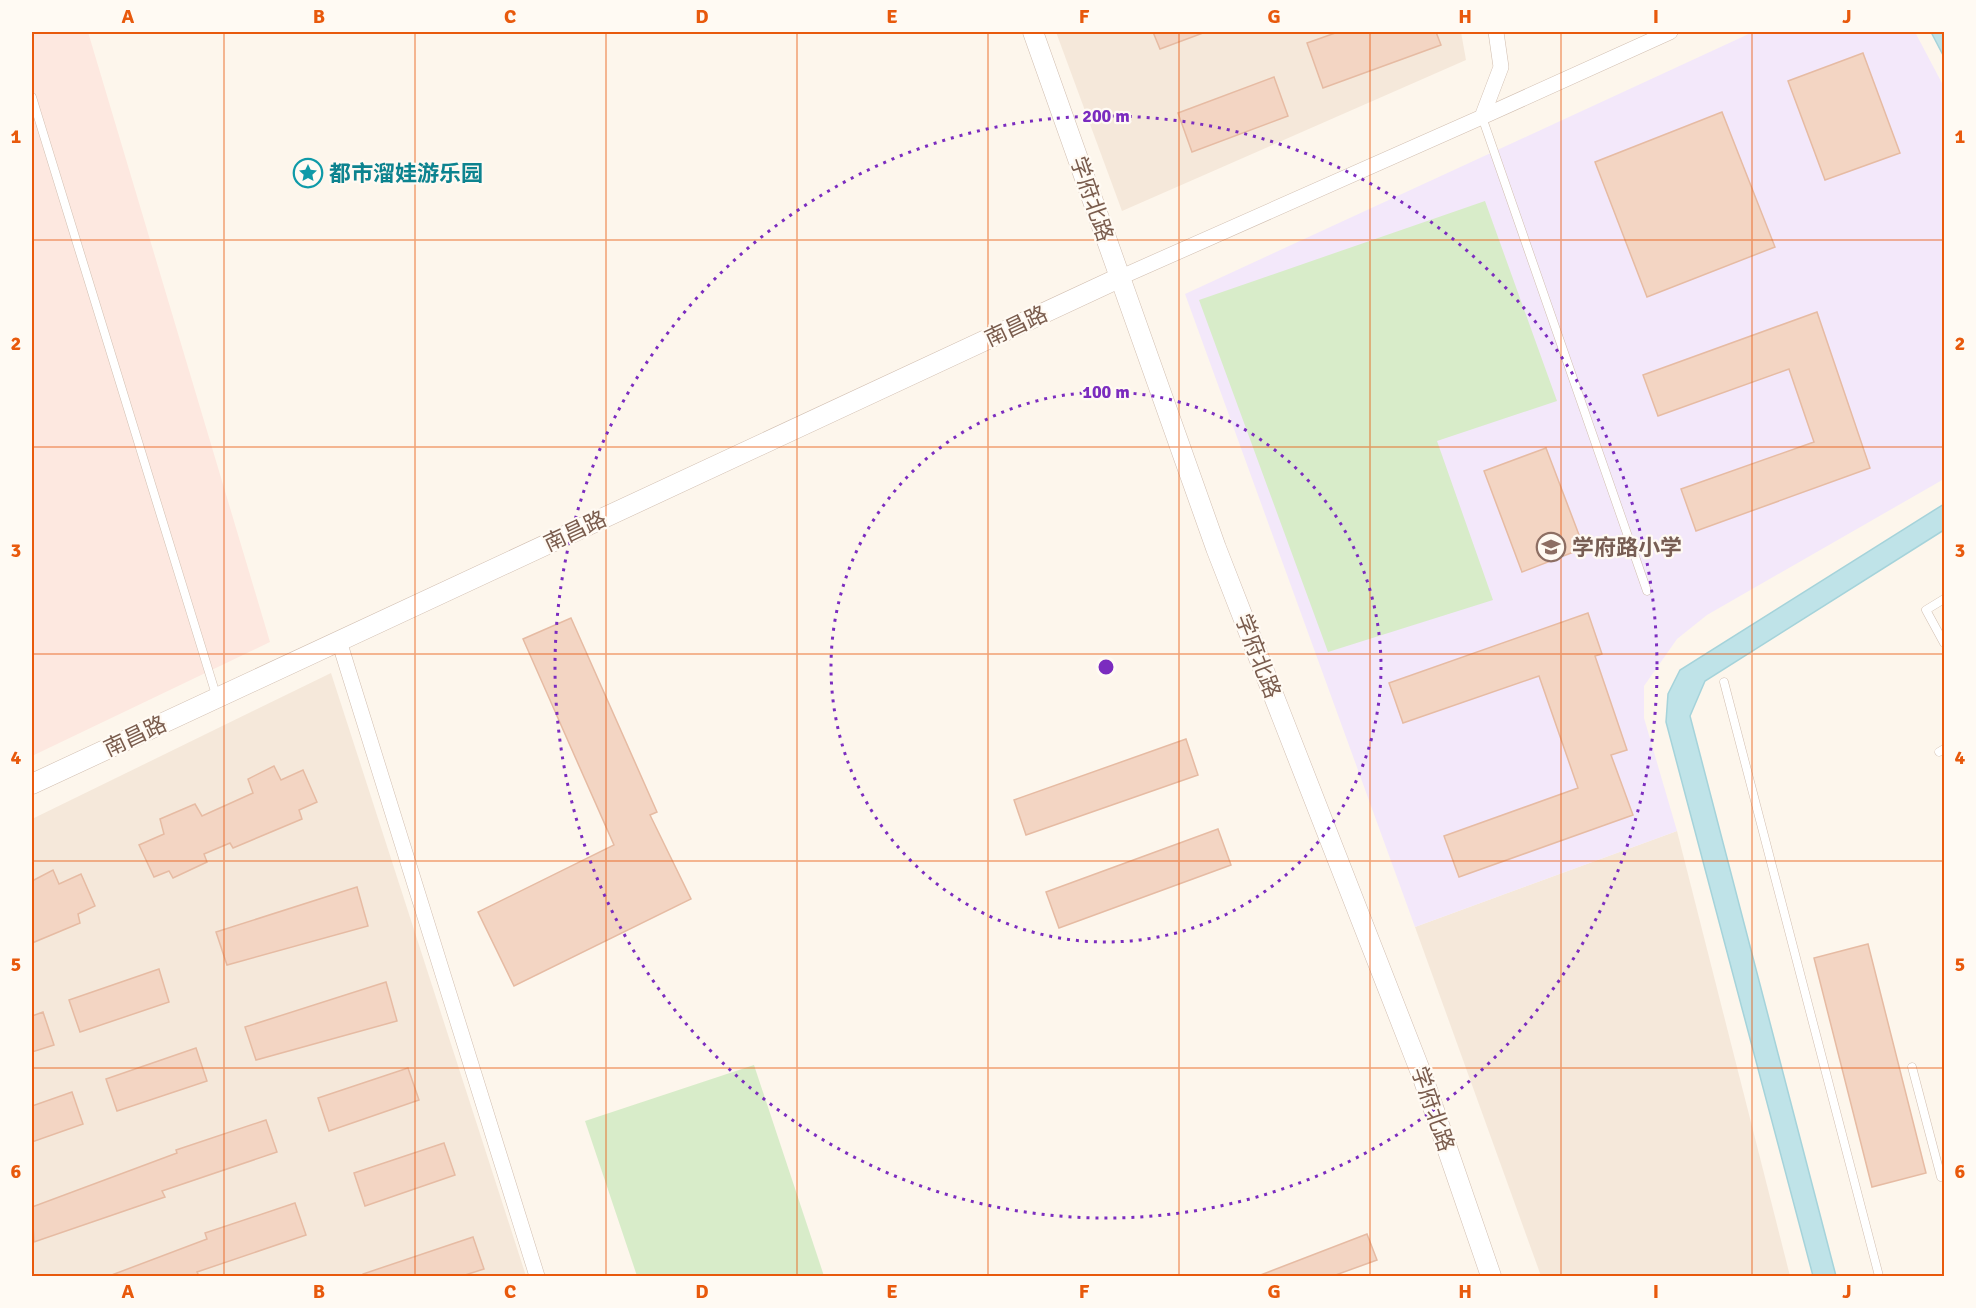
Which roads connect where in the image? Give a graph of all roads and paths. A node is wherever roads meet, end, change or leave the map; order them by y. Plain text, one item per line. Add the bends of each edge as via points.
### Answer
1 (1033, 32) edge
2 (1496, 32) edge
3 (1670, 32) edge
4 (32, 97) edge
5 (1482, 117) junction
6 (1119, 278) junction
7 (1647, 591) dead end
8 (1944, 599) edge
9 (339, 641) junction
10 (1944, 643) edge
11 (1724, 682) dead end
12 (217, 698) junction
13 (32, 784) edge
14 (1912, 1067) dead end
15 (1944, 1176) edge
16 (537, 1276) edge
17 (1491, 1276) edge
18 (1879, 1276) edge

1 - 6 street, 学府北路
2 - 5 street via 1501,67
3 - 5 street
4 - 12 lane
5 - 6 street
5 - 7 lane
6 - 9 street, 南昌路
6 - 17 street, 学府北路 via 1216,548 1423,1078
8 - 10 lane via 1926,610
9 - 12 street, 南昌路
9 - 16 street
11 - 18 lane
12 - 13 street, 南昌路
14 - 15 lane via 1941,1177

